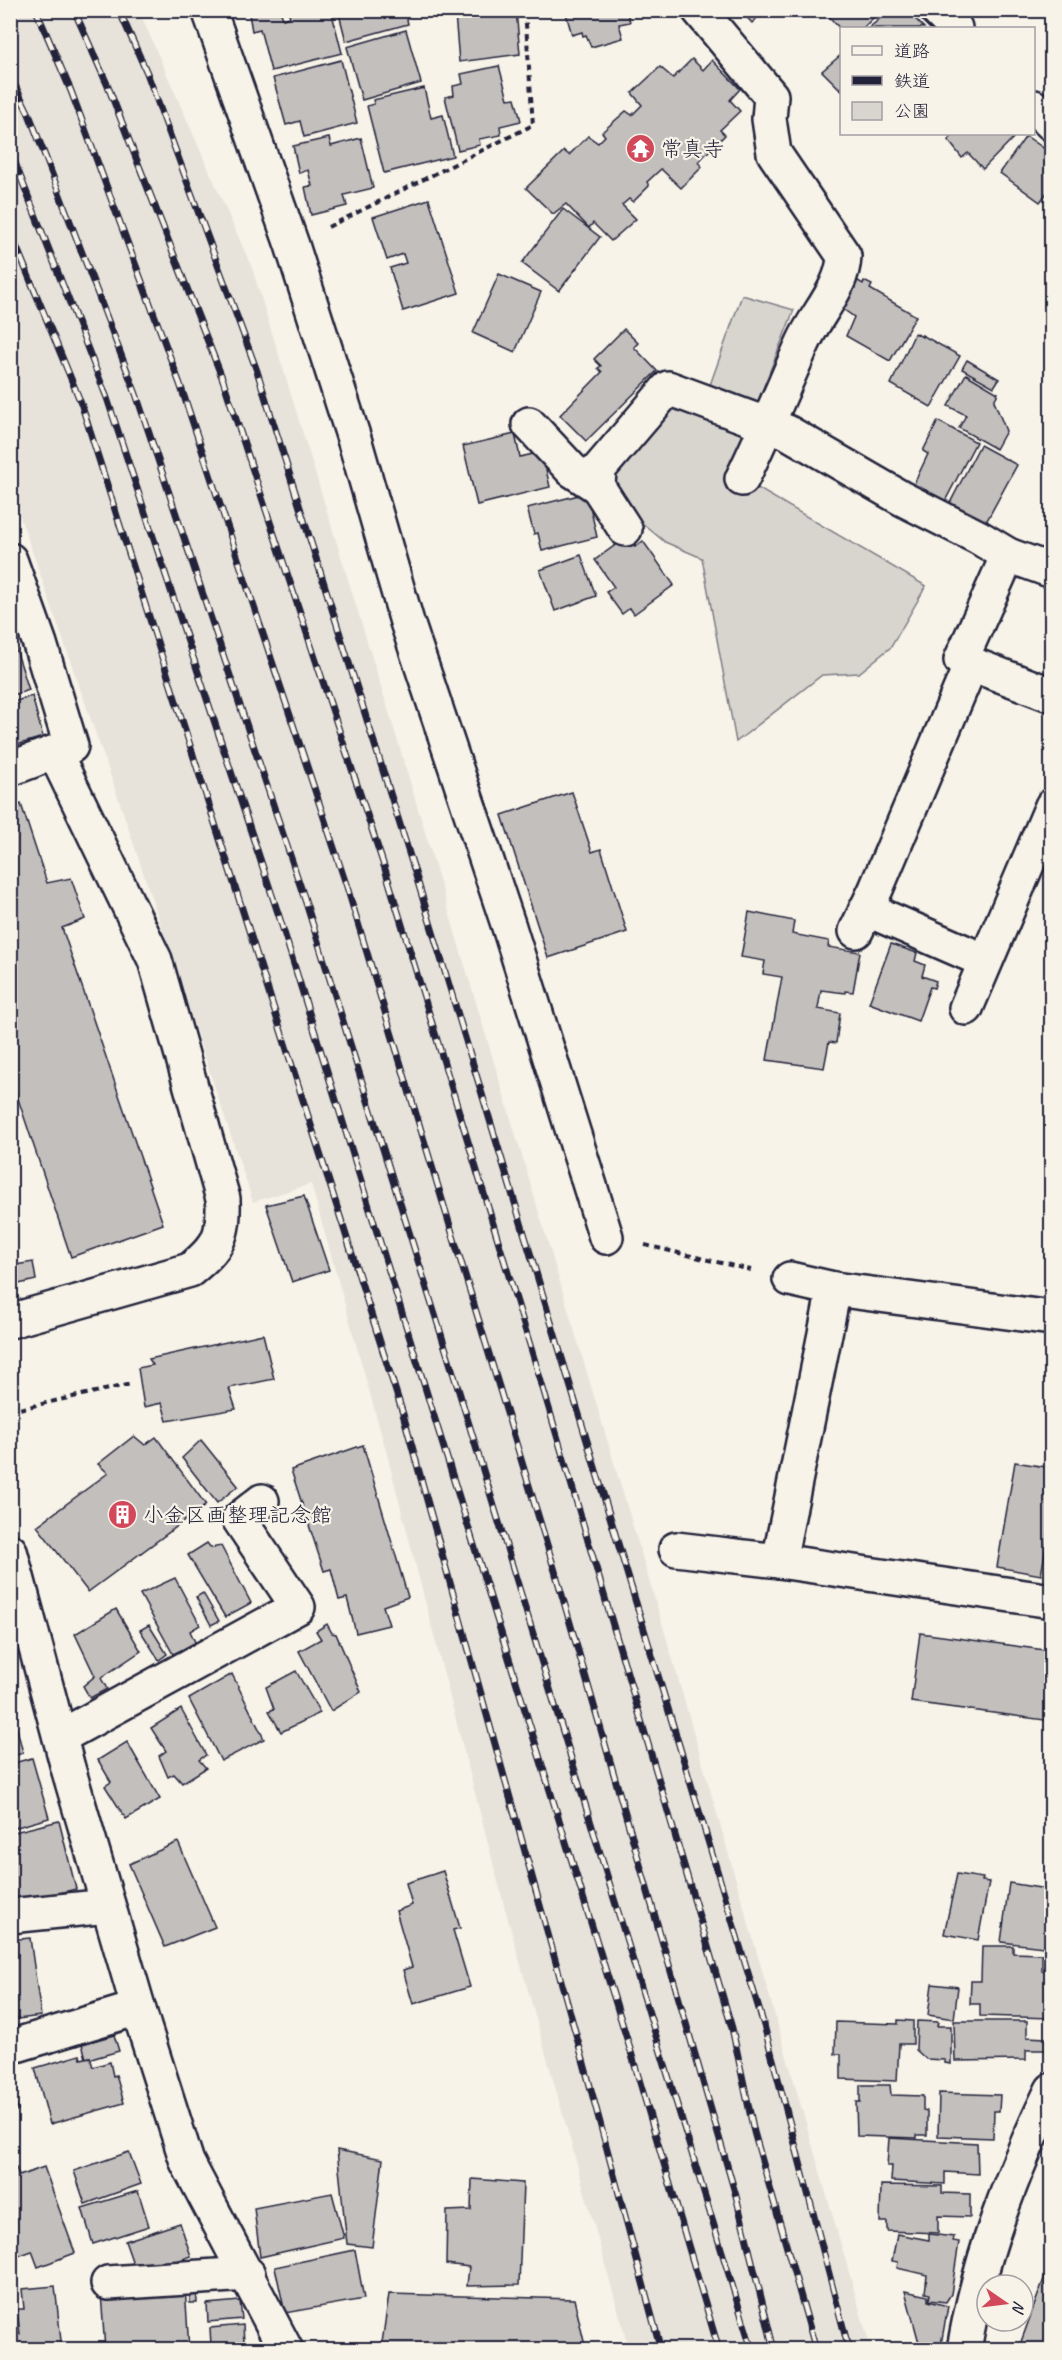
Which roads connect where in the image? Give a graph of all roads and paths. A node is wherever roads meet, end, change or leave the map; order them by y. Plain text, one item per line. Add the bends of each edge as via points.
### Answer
1 (209, 10) edge
2 (525, 10) edge
3 (699, 10) edge
4 (937, 10) edge
5 (954, 27) edge
6 (1035, 107) edge
7 (1052, 124) edge
8 (292, 245) junction
9 (529, 424) dead end
10 (769, 425) junction
11 (742, 479) dead end
12 (598, 487) junction
13 (625, 529) dead end
14 (1008, 555) junction
15 (10, 560) edge
16 (1052, 571) edge
17 (971, 664) junction
18 (1052, 695) edge
19 (55, 753) junction
20 (10, 769) edge
21 (1052, 806) edge
22 (985, 961) junction
23 (966, 1008) dead end
24 (606, 1237) joint
25 (790, 1279) joint
26 (834, 1289) junction
27 (1052, 1318) edge
28 (10, 1321) edge
29 (131, 1384) dead end
30 (10, 1411) edge
31 (262, 1501) dead end
32 (676, 1549) dead end
33 (11, 1553) edge
34 (778, 1561) junction
35 (1052, 1601) edge
36 (60, 1737) junction
37 (108, 1906) junction
38 (10, 1916) edge
39 (138, 2008) junction
40 (10, 2047) edge
41 (1052, 2090) edge
42 (248, 2274) junction
43 (108, 2283) dead end
44 (286, 2349) edge
45 (964, 2349) edge

1 - 8 street
2 - 8 path via 533,125
3 - 10 street via 771,96 769,119 774,153 844,256 844,272 804,341
4 - 5 street
6 - 7 street
8 - 24 street via 407,622
9 - 12 street via 572,470
10 - 11 street
10 - 12 street via 668,388 599,469
10 - 14 street
12 - 13 street
14 - 16 street
14 - 17 street via 961,660
15 - 19 street via 71,746
17 - 18 street
17 - 22 street via 861,920
19 - 20 street
19 - 28 street via 155,960 223,1199 224,1226 212,1252 190,1270
21 - 22 street
22 - 23 street
24 - 25 path
25 - 26 street
26 - 27 street
26 - 34 street
29 - 30 path
31 - 36 street via 239,1520 298,1607
32 - 34 street
33 - 36 street
34 - 35 street
36 - 37 street
37 - 38 street
37 - 39 street
39 - 40 street
39 - 42 street
41 - 45 street via 1023,2151 989,2241
42 - 43 street
42 - 44 street

